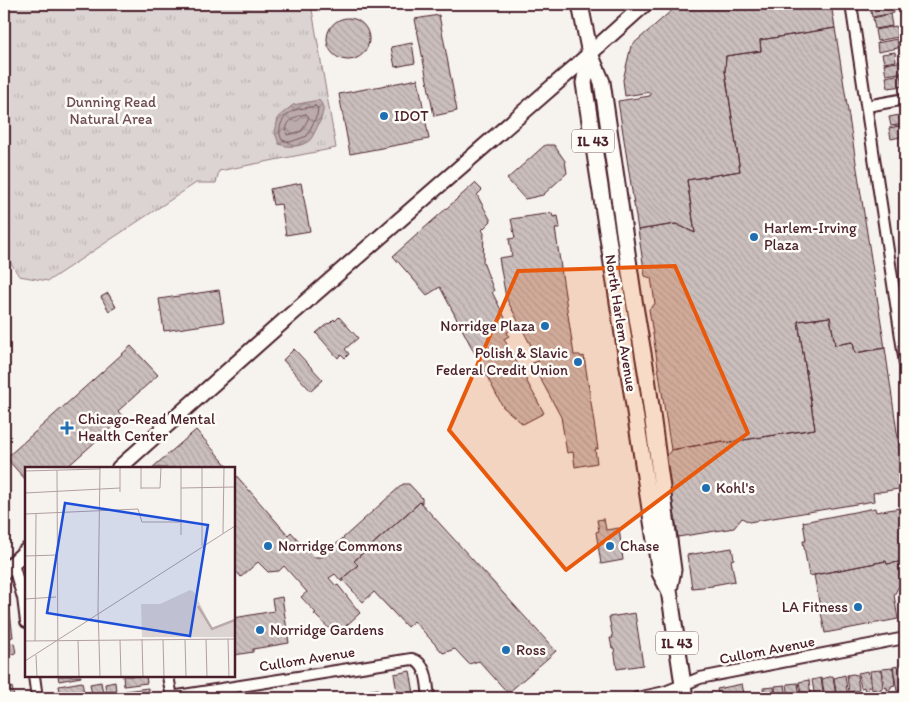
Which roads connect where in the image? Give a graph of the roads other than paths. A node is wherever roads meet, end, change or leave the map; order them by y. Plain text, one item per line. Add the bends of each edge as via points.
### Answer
1 (580, 4) edge
2 (645, 4) edge
3 (852, 4) edge
4 (590, 54) junction
5 (905, 99) edge
6 (867, 106) junction
7 (905, 364) edge
8 (657, 450) junction
9 (641, 453) junction
10 (120, 467) edge
11 (25, 553) edge
12 (8, 568) edge
13 (669, 590) junction
14 (25, 614) edge
15 (905, 638) edge
16 (34, 677) edge
17 (168, 677) edge
18 (684, 692) edge
19 (172, 697) edge
20 (37, 698) edge
21 (429, 698) edge
22 (637, 698) edge

1 - 4 main road, North Harlem Avenue / IL 43
2 - 4 main road
3 - 6 street
4 - 8 main road, North Harlem Avenue / IL 43 via 602,82
4 - 9 main road, North Harlem Avenue / IL 43 via 584,83
4 - 10 main road
5 - 6 street
6 - 7 street
8 - 9 main road
8 - 13 main road, North Harlem Avenue / IL 43 via 673,570
9 - 13 main road, North Harlem Avenue / IL 43 via 660,573
11 - 12 main road
12 - 14 street via 23,598
13 - 18 main road, North Harlem Avenue / IL 43
15 - 18 street, Cullom Avenue via 700,678
16 - 20 street
17 - 19 street
18 - 22 street, Cullom Avenue
19 - 21 street, Cullom Avenue via 405,659 418,661 424,670

